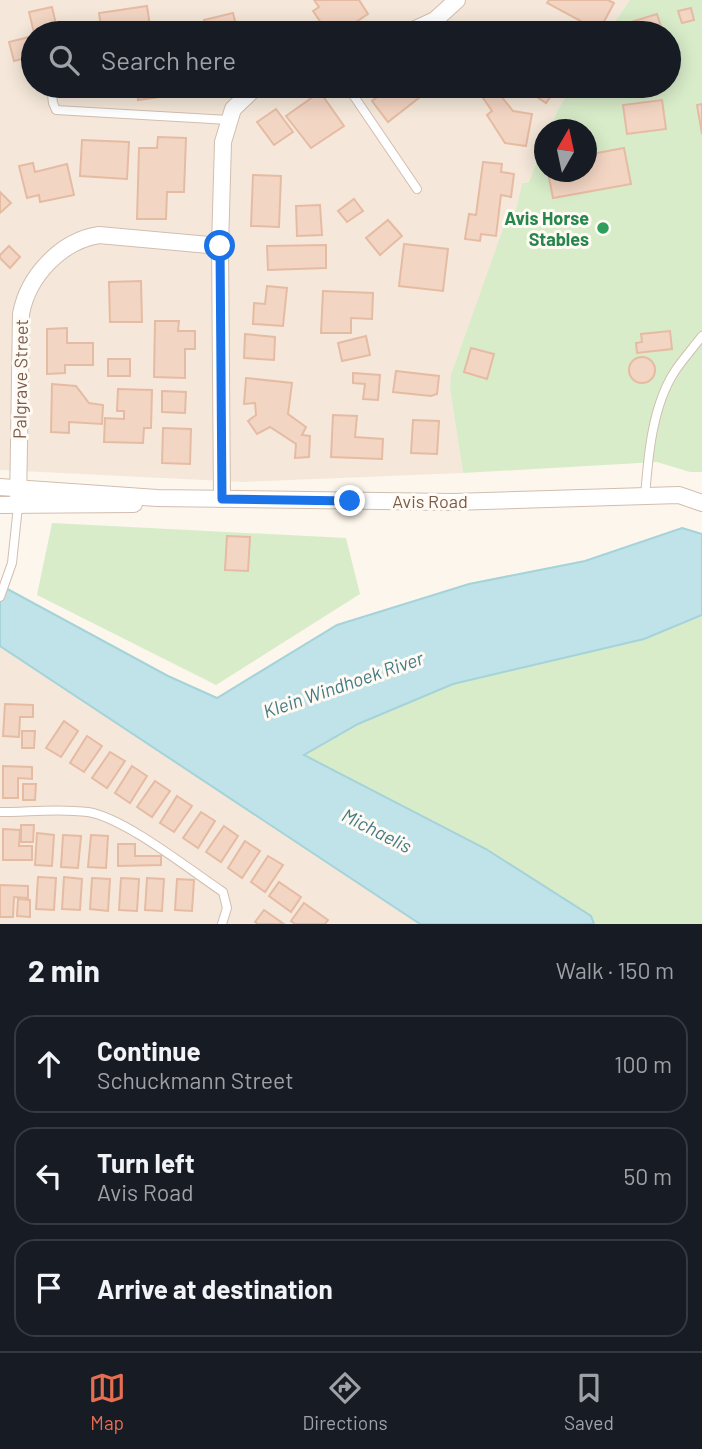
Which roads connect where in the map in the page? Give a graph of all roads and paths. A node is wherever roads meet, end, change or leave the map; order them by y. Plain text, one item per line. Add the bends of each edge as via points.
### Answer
1 (457, 0) edge
2 (433, 21) edge
3 (53, 98) edge
4 (242, 98) edge
5 (355, 98) edge
6 (229, 120) junction
7 (417, 188) dead end
8 (220, 246) junction
9 (702, 336) edge
10 (0, 487) edge
11 (18, 488) junction
12 (645, 497) junction
13 (157, 498) junction
14 (222, 499) junction
15 (702, 503) edge
16 (0, 505) edge
17 (18, 506) junction
18 (0, 597) edge
19 (0, 812) edge
20 (222, 924) edge

1 - 2 street
3 - 6 lane via 60,111
4 - 6 street
5 - 7 lane
6 - 8 street via 223,142
8 - 11 street, Palgrave Street via 99,235 80,238 50,261 27,293 21,314
8 - 14 street
9 - 12 lane via 674,372 660,406 649,446
10 - 11 street, Avis Road
11 - 13 street, Avis Road
11 - 17 street, Palgrave Street
12 - 14 street, Avis Road via 452,502
12 - 15 street, Avis Road via 678,495
13 - 14 street, Avis Road
13 - 17 street, Avis Road via 128,505
16 - 17 street, Avis Road
17 - 18 lane, Palgrave Street via 12,563
19 - 20 lane via 89,812 114,820 223,892 227,908

